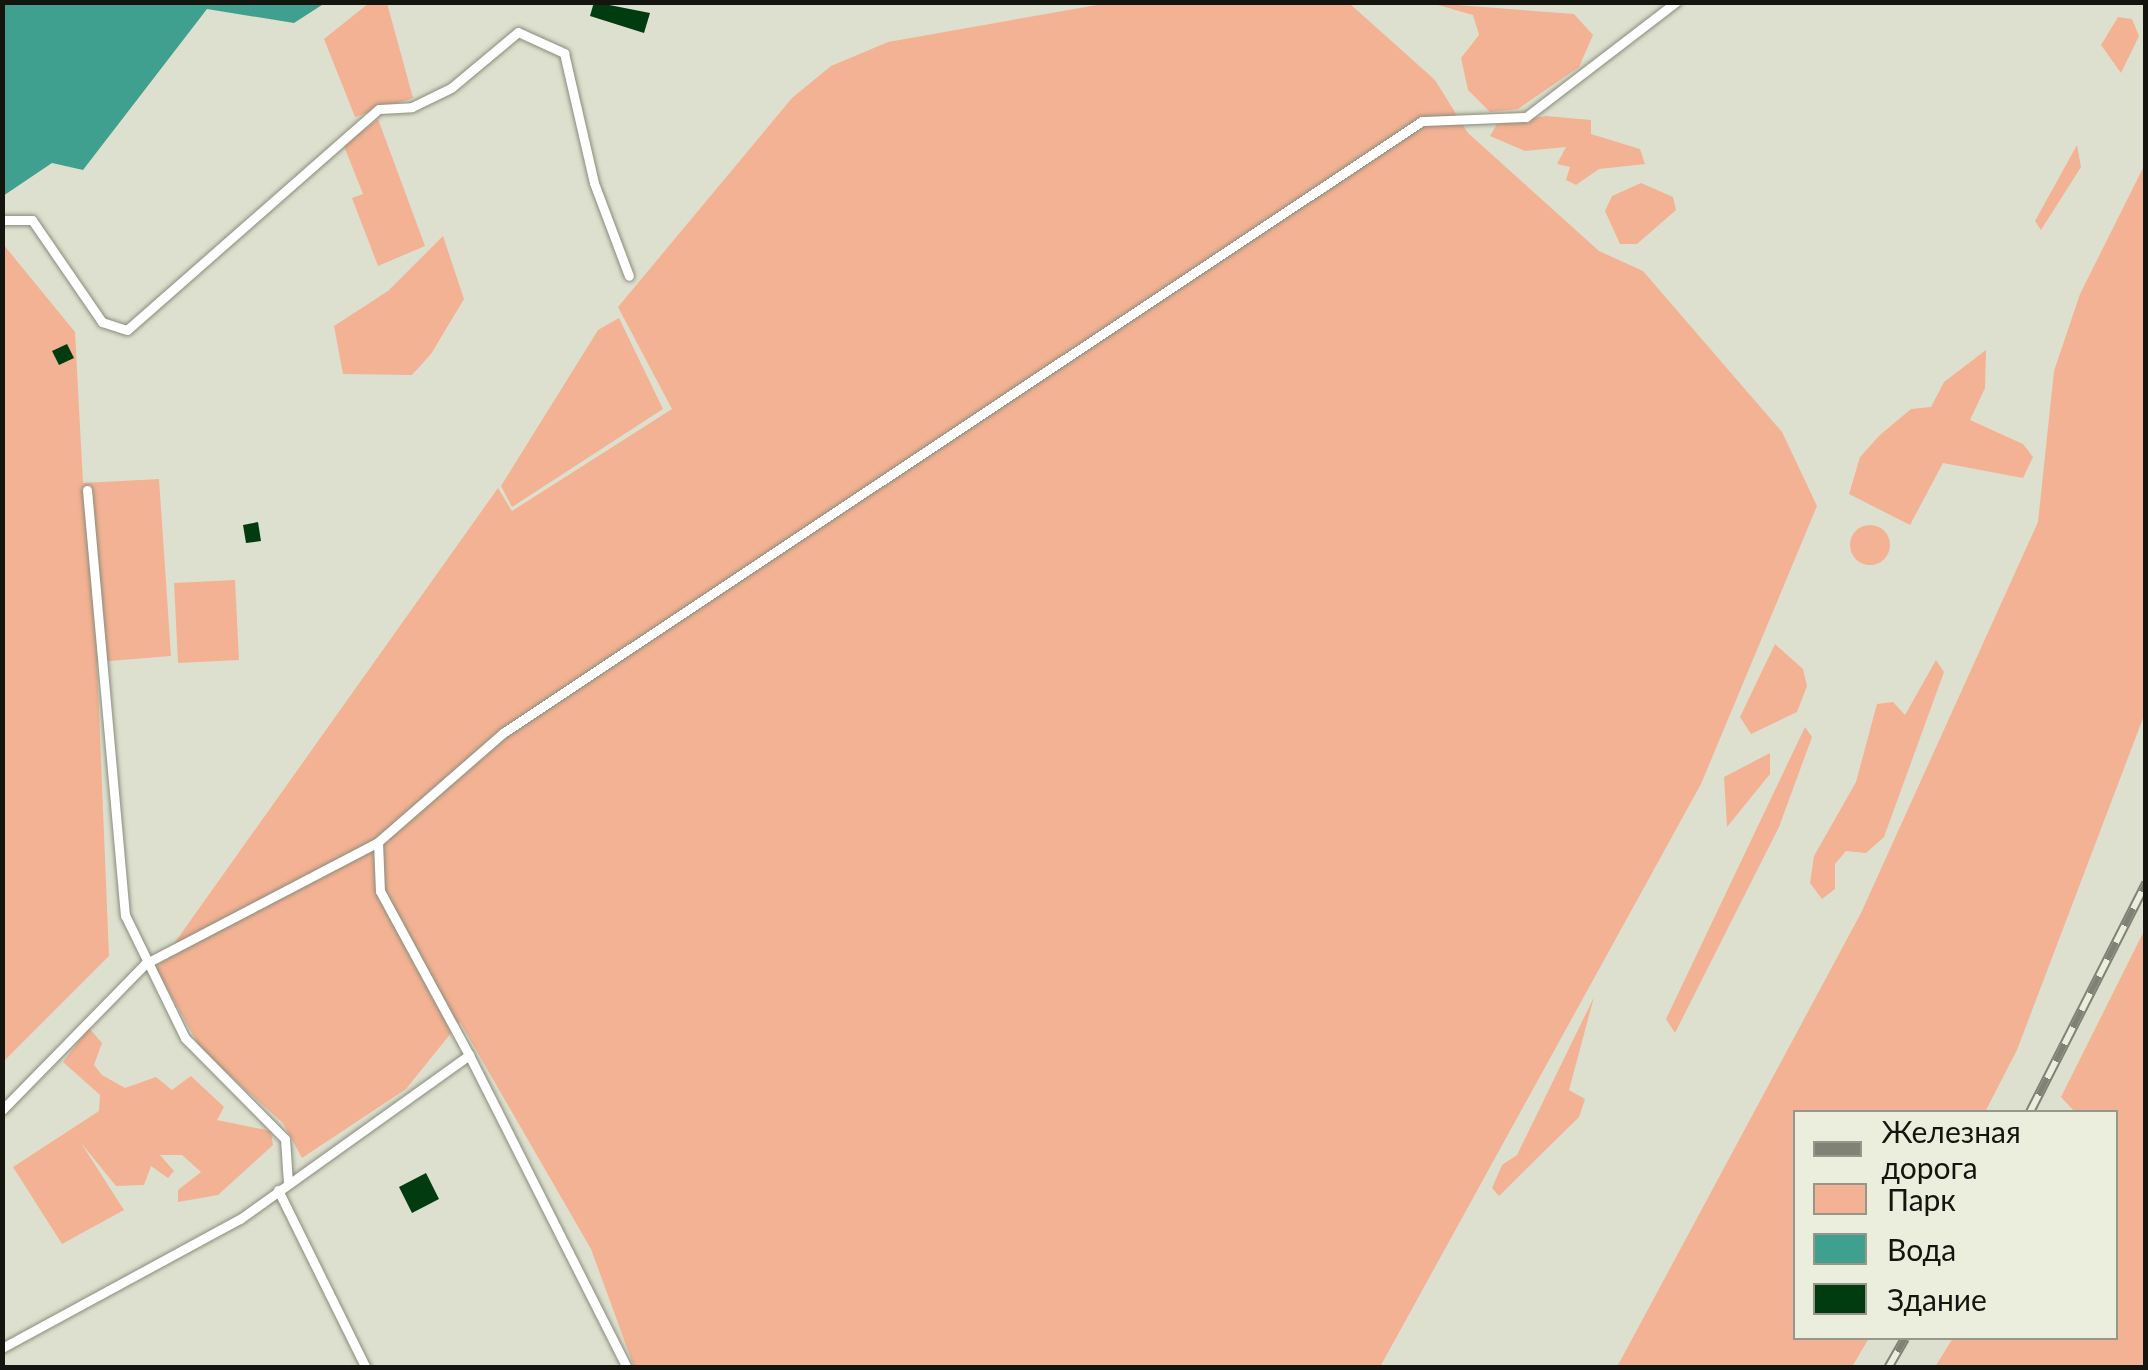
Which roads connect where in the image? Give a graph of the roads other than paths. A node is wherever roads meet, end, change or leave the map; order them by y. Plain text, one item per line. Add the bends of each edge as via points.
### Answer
1 (1676, 2) edge
2 (2, 220) edge
3 (629, 276) dead end
4 (87, 490) dead end
5 (378, 842) junction
6 (145, 964) junction
7 (469, 1055) junction
8 (2, 1110) edge
9 (288, 1183) junction
10 (278, 1190) junction
11 (2, 1348) edge
12 (366, 1368) edge
13 (627, 1368) edge

1 - 5 lane via 1526,117 1422,121 503,733
2 - 3 lane via 32,220 102,322 127,330 163,308 379,109 412,107 451,88 518,32 564,53 594,183
4 - 6 lane via 116,880
5 - 6 lane
5 - 7 lane via 380,891
6 - 8 lane
6 - 9 lane via 208,1067 276,1125
7 - 9 lane
7 - 13 lane
9 - 10 lane
10 - 11 lane
10 - 12 lane

